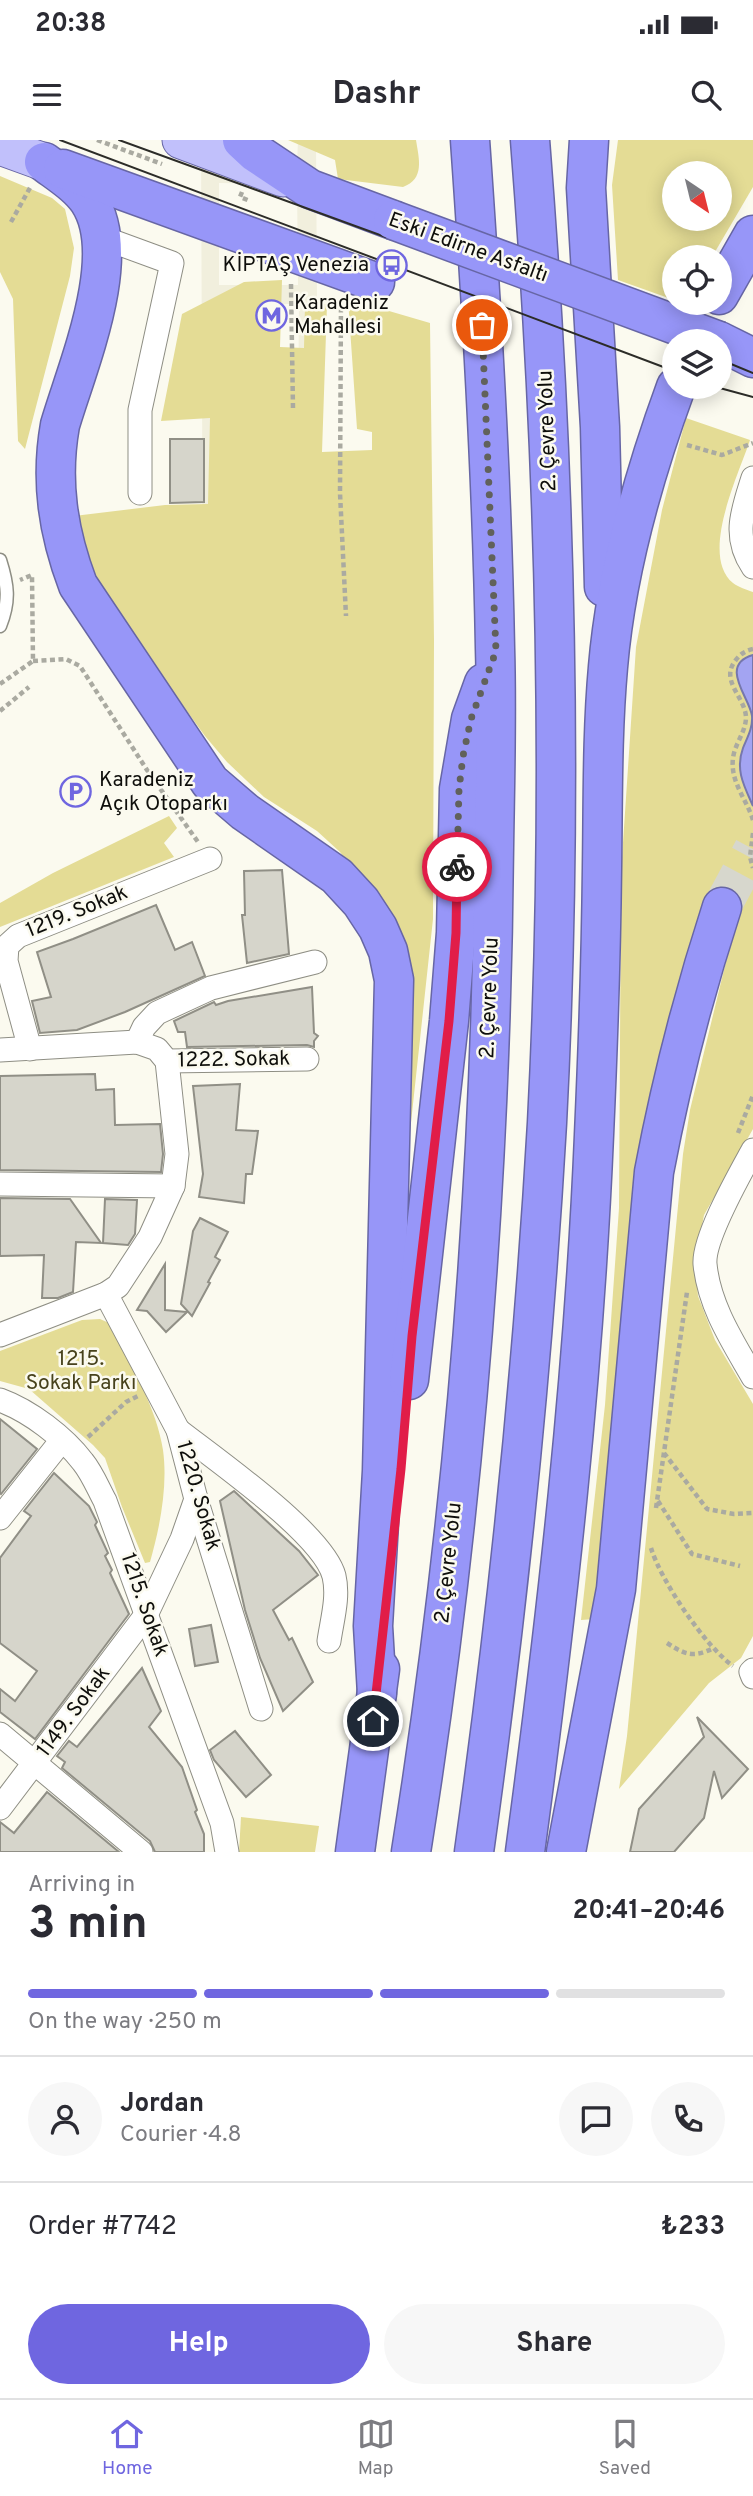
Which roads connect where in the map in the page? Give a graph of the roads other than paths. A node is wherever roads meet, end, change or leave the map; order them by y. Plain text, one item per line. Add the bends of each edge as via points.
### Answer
1 (181, 140) edge
2 (242, 140) edge
3 (470, 140) edge
4 (530, 140) edge
5 (556, 140) edge
6 (589, 140) edge
7 (0, 146) edge
8 (44, 162) junction
9 (310, 189) junction
10 (753, 235) edge
11 (101, 237) junction
12 (732, 272) edge
13 (358, 276) road end
14 (687, 329) edge
15 (732, 343) edge
16 (753, 346) edge
17 (732, 348) edge
18 (753, 358) edge
19 (672, 399) edge
20 (549, 438) junction
21 (753, 478) edge
22 (139, 493) dead end
23 (0, 560) edge
24 (753, 567) edge
25 (0, 626) edge
26 (496, 651) junction
27 (608, 666) junction
28 (210, 859) road end
29 (722, 907) tunnel mouth
30 (315, 962) dead end
31 (137, 1042) junction
32 (30, 1049) junction
33 (0, 1050) edge
34 (307, 1059) dead end
35 (167, 1061) junction
36 (745, 1142) edge
37 (0, 1184) edge
38 (173, 1186) junction
39 (106, 1294) junction
40 (0, 1335) edge
41 (753, 1377) edge
42 (0, 1400) edge
43 (178, 1430) junction
44 (68, 1446) junction
45 (197, 1499) junction
46 (0, 1518) edge
47 (146, 1615) junction
48 (329, 1641) dead end
49 (377, 1694) junction
50 (261, 1709) dead end
51 (0, 1734) edge
52 (36, 1763) junction
53 (0, 1808) edge
54 (141, 1852) edge
55 (227, 1852) edge
56 (355, 1852) edge
57 (411, 1852) edge
58 (474, 1852) edge
59 (525, 1852) edge
60 (566, 1852) edge

1 - 9 main road, Eski Edirne Asfaltı
2 - 9 highway
3 - 26 highway, 2. Çevre Yolu via 487,402
4 - 20 highway, 2. Çevre Yolu
5 - 20 highway via 563,276 560,374
6 - 27 highway via 586,188
7 - 8 main road
8 - 11 highway via 89,202
8 - 13 highway
9 - 14 highway, Eski Edirne Asfaltı, bridge
10 - 12 highway
11 - 22 street via 172,263 140,410
11 - 49 highway via 100,291 56,445 60,529 74,574 210,782 337,876 361,902 388,951 394,980 383,1471 373,1626
15 - 16 highway
17 - 18 highway, Eski Edirne Asfaltı
19 - 27 highway via 639,499
20 - 58 highway, 2. Çevre Yolu via 555,844 547,1123 520,1473
21 - 24 street via 740,538
23 - 25 lane via 8,584
26 - 49 highway via 471,719 459,789 449,1021
26 - 57 highway, 2. Çevre Yolu via 492,971 474,1306 449,1570
27 - 59 highway via 589,1252 558,1592
28 - 32 street, 1219. Sokak via 18,936 7,946 6,961
29 - 60 highway via 701,972 654,1172 616,1589
30 - 31 street via 211,988 157,1013
31 - 32 street
31 - 35 street, 1222. Sokak via 157,1049
32 - 33 street
34 - 35 street, 1222. Sokak
35 - 38 street via 177,1154
36 - 41 street via 705,1262 718,1314
37 - 38 street
38 - 39 street via 150,1237 118,1286
39 - 40 street
39 - 43 street, 1220. Sokak
42 - 44 street, 1215. Sokak
43 - 45 street, 1220. Sokak
43 - 48 street via 303,1530 327,1562 336,1595
44 - 46 street
44 - 47 street, 1215. Sokak via 84,1463 105,1501
45 - 47 street, 1149. Sokak
45 - 50 street, 1220. Sokak
47 - 52 street, 1149. Sokak
47 - 55 street, 1215. Sokak via 222,1823
49 - 56 highway
51 - 52 street
52 - 53 street, 1149. Sokak
52 - 54 street

